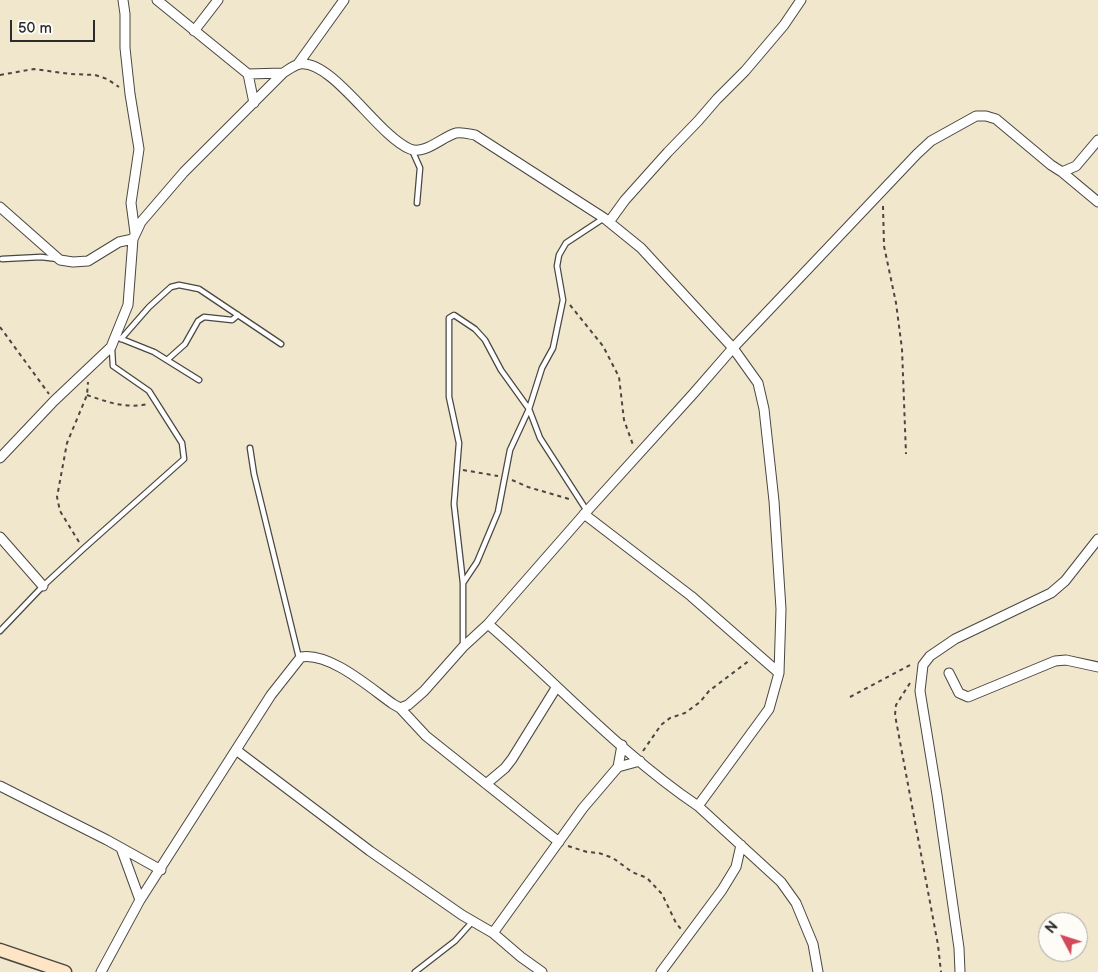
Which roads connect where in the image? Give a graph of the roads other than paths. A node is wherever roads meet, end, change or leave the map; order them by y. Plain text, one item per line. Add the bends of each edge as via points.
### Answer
1 (123, 0) edge
2 (157, 0) edge
3 (218, 0) edge
4 (344, 0) edge
5 (801, 0) edge
6 (194, 31) junction
7 (298, 64) junction
8 (283, 73) junction
9 (248, 74) junction
10 (254, 102) junction
11 (1098, 140) edge
12 (412, 150) junction
13 (1062, 172) junction
14 (1098, 202) edge
15 (417, 204) dead end
16 (0, 207) edge
17 (607, 220) junction
18 (134, 236) junction
19 (2, 259) dead end
20 (60, 260) junction
21 (238, 315) junction
22 (119, 338) junction
23 (282, 344) dead end
24 (112, 347) junction
25 (732, 348) junction
26 (167, 360) junction
27 (199, 380) dead end
28 (529, 409) junction
29 (250, 448) dead end
30 (0, 458) edge
31 (586, 512) junction
32 (0, 537) edge
33 (1098, 538) edge
34 (463, 584) junction
35 (43, 586) junction
36 (488, 624) junction
37 (0, 631) edge
38 (463, 648) junction
39 (299, 660) junction
40 (1098, 667) edge
41 (779, 673) junction
42 (949, 673) dead end
43 (556, 688) junction
44 (400, 708) junction
45 (622, 746) junction
46 (236, 750) junction
47 (638, 760) junction
48 (618, 766) junction
49 (486, 784) junction
50 (0, 786) edge
51 (698, 806) junction
52 (559, 842) junction
53 (741, 845) junction
54 (122, 848) junction
55 (161, 870) junction
56 (140, 900) junction
57 (473, 921) junction
58 (493, 932) junction
59 (0, 950) edge
60 (64, 972) edge
61 (101, 972) edge
62 (415, 972) edge
63 (542, 972) edge
64 (661, 972) edge
65 (818, 972) edge
66 (960, 972) edge

1 - 18 street via 125,48 139,149 131,203
2 - 6 street
3 - 6 street
4 - 7 street
5 - 17 street via 745,72
6 - 9 street
7 - 8 street
7 - 12 street via 317,68 337,82 397,142
8 - 9 street
8 - 10 street
9 - 10 street
10 - 18 street via 184,172 141,222
11 - 13 street via 1076,166
12 - 15 lane via 420,168
12 - 17 street via 425,149 458,133 475,136
13 - 14 street
13 - 25 street via 996,119 976,116 931,141
16 - 20 street
17 - 25 street via 640,248
17 - 28 lane via 566,243 559,255 557,266 562,308 553,348 542,368
18 - 20 street via 88,261
18 - 22 street via 128,305
19 - 20 lane via 41,257
21 - 22 lane via 199,289 179,284 171,287
21 - 23 lane
21 - 26 lane via 232,320 204,317
22 - 24 street
22 - 26 lane
24 - 30 street
24 - 35 lane via 113,366 149,391 182,443 184,459
25 - 31 street
25 - 41 street via 758,383 764,409 781,609
26 - 27 lane
28 - 31 lane via 540,438
28 - 34 lane via 510,450 495,520 477,562
28 - 34 lane via 476,329 454,315 449,318 450,398 459,443 454,504
29 - 39 lane
31 - 36 street
31 - 41 street via 691,596
32 - 35 street
33 - 66 street via 1065,581 1051,593 955,639 930,656 923,665 920,690
34 - 38 lane
35 - 37 lane
36 - 38 street
36 - 43 street
38 - 44 street via 424,691
39 - 44 street via 310,656 322,658
39 - 46 street via 271,695
40 - 42 street via 1066,660 1055,661 968,696 959,693
41 - 51 street via 769,709
43 - 45 street
43 - 49 street via 512,759
44 - 49 street via 426,736
45 - 47 street
45 - 48 street
46 - 55 street
46 - 57 street via 370,851
47 - 48 street
47 - 51 street
48 - 52 street
49 - 52 street
50 - 54 street
51 - 53 street
52 - 58 street
53 - 64 street via 736,867 722,890
53 - 65 street via 781,882 796,902 813,944
54 - 55 street
54 - 56 street
55 - 56 street
56 - 61 street
57 - 58 street
57 - 62 lane via 455,941
58 - 63 street
59 - 60 main road

